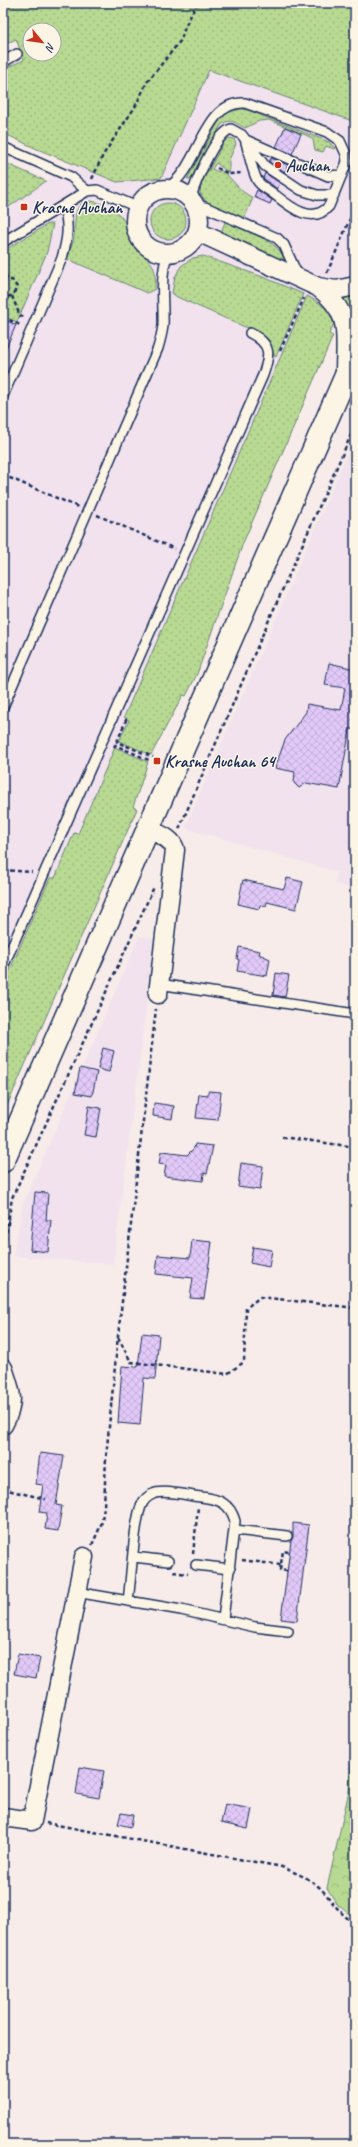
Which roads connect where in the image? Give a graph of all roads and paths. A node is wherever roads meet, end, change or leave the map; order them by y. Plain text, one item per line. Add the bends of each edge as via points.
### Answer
1 (198, 3) edge
2 (17, 54) dead end
3 (3, 62) edge
4 (245, 139) junction
5 (3, 147) edge
6 (217, 168) dead end
7 (230, 174) dead end
8 (342, 175) junction
9 (167, 188) junction
10 (87, 191) junction
11 (334, 195) junction
12 (193, 202) junction
13 (64, 206) junction
14 (138, 207) junction
15 (355, 207) edge
16 (198, 232) junction
17 (3, 242) edge
18 (168, 253) junction
19 (3, 269) edge
20 (7, 279) junction
21 (299, 279) junction
22 (3, 280) edge
23 (355, 286) edge
24 (318, 287) junction
25 (3, 296) edge
26 (12, 296) junction
27 (24, 317) dead end
28 (3, 318) edge
29 (20, 325) dead end
30 (250, 333) dead end
31 (355, 355) edge
32 (350, 379) edge
33 (3, 396) edge
34 (3, 708) edge
35 (126, 720) dead end
36 (112, 753) dead end
37 (153, 757) dead end
38 (151, 761) dead end
39 (148, 828) junction
40 (3, 870) edge
41 (45, 873) junction
42 (3, 967) edge
43 (158, 989) junction
44 (355, 1014) edge
45 (282, 1137) dead end
46 (355, 1147) edge
47 (3, 1162) edge
48 (355, 1308) edge
49 (118, 1336) junction
50 (3, 1370) edge
51 (3, 1425) edge
52 (3, 1489) edge
53 (200, 1497) junction
54 (46, 1499) dead end
55 (235, 1530) junction
56 (288, 1536) dead end
57 (289, 1552) dead end
58 (84, 1557) joint
59 (134, 1557) junction
60 (168, 1561) dead end
61 (193, 1564) junction
62 (230, 1569) junction
63 (170, 1571) dead end
64 (287, 1571) dead end
65 (76, 1592) junction
66 (128, 1601) junction
67 (223, 1619) junction
68 (288, 1631) dead end
69 (3, 1817) edge
70 (32, 1821) junction
71 (355, 1923) edge

1 - 10 path via 184,27 181,40 147,82 140,100 103,155
2 - 3 lane
4 - 8 lane via 328,176
4 - 11 lane via 265,166 301,190 317,195
4 - 11 lane via 258,182 292,208 308,215 317,215 325,211
4 - 12 lane via 231,129 222,134 195,183
5 - 10 lane via 71,177
6 - 7 path
8 - 9 lane via 347,162 346,154 340,141 335,137 327,132 238,103 220,111 187,168 177,182
8 - 11 lane
9 - 12 street via 184,193
9 - 14 street via 149,193
10 - 13 lane
10 - 14 lane via 97,190
12 - 16 street via 200,219
12 - 21 lane via 277,238 284,245
13 - 17 lane
13 - 33 lane via 68,236 62,258
14 - 18 street via 134,218 135,229 140,239 147,247 157,252
15 - 24 path via 325,278
16 - 18 street via 191,243 180,251
16 - 21 street
18 - 34 lane via 162,291 163,327 155,354
19 - 20 path
20 - 22 path
20 - 26 path via 16,284
21 - 24 street
23 - 24 street via 336,290
24 - 32 street via 338,306 345,325
25 - 26 path
26 - 27 path via 20,316
28 - 29 path
30 - 41 lane via 260,338 266,346 269,358 263,376
31 - 32 main road
32 - 39 main road via 324,423
35 - 37 path via 117,742
36 - 38 path via 115,745
39 - 43 street via 170,840 175,850
39 - 47 main road
40 - 41 path
41 - 42 lane
43 - 44 lane
43 - 49 path
45 - 46 path
48 - 49 path via 260,1297 246,1308 244,1362 227,1374 131,1362
49 - 58 path via 106,1457 104,1508 96,1540
50 - 51 street via 11,1389 12,1400
52 - 54 path
53 - 55 lane via 222,1501 229,1506 235,1521
53 - 59 lane via 154,1493 147,1498 139,1512
53 - 61 path
55 - 56 lane
55 - 62 lane
57 - 64 path via 283,1551 280,1570
58 - 65 street
59 - 60 lane
59 - 66 lane
61 - 62 lane
61 - 63 path via 191,1574
62 - 67 lane
65 - 66 lane
65 - 70 street
66 - 67 lane
67 - 68 lane via 255,1627
69 - 70 street
70 - 71 path via 282,1867 303,1875 319,1887 335,1906

